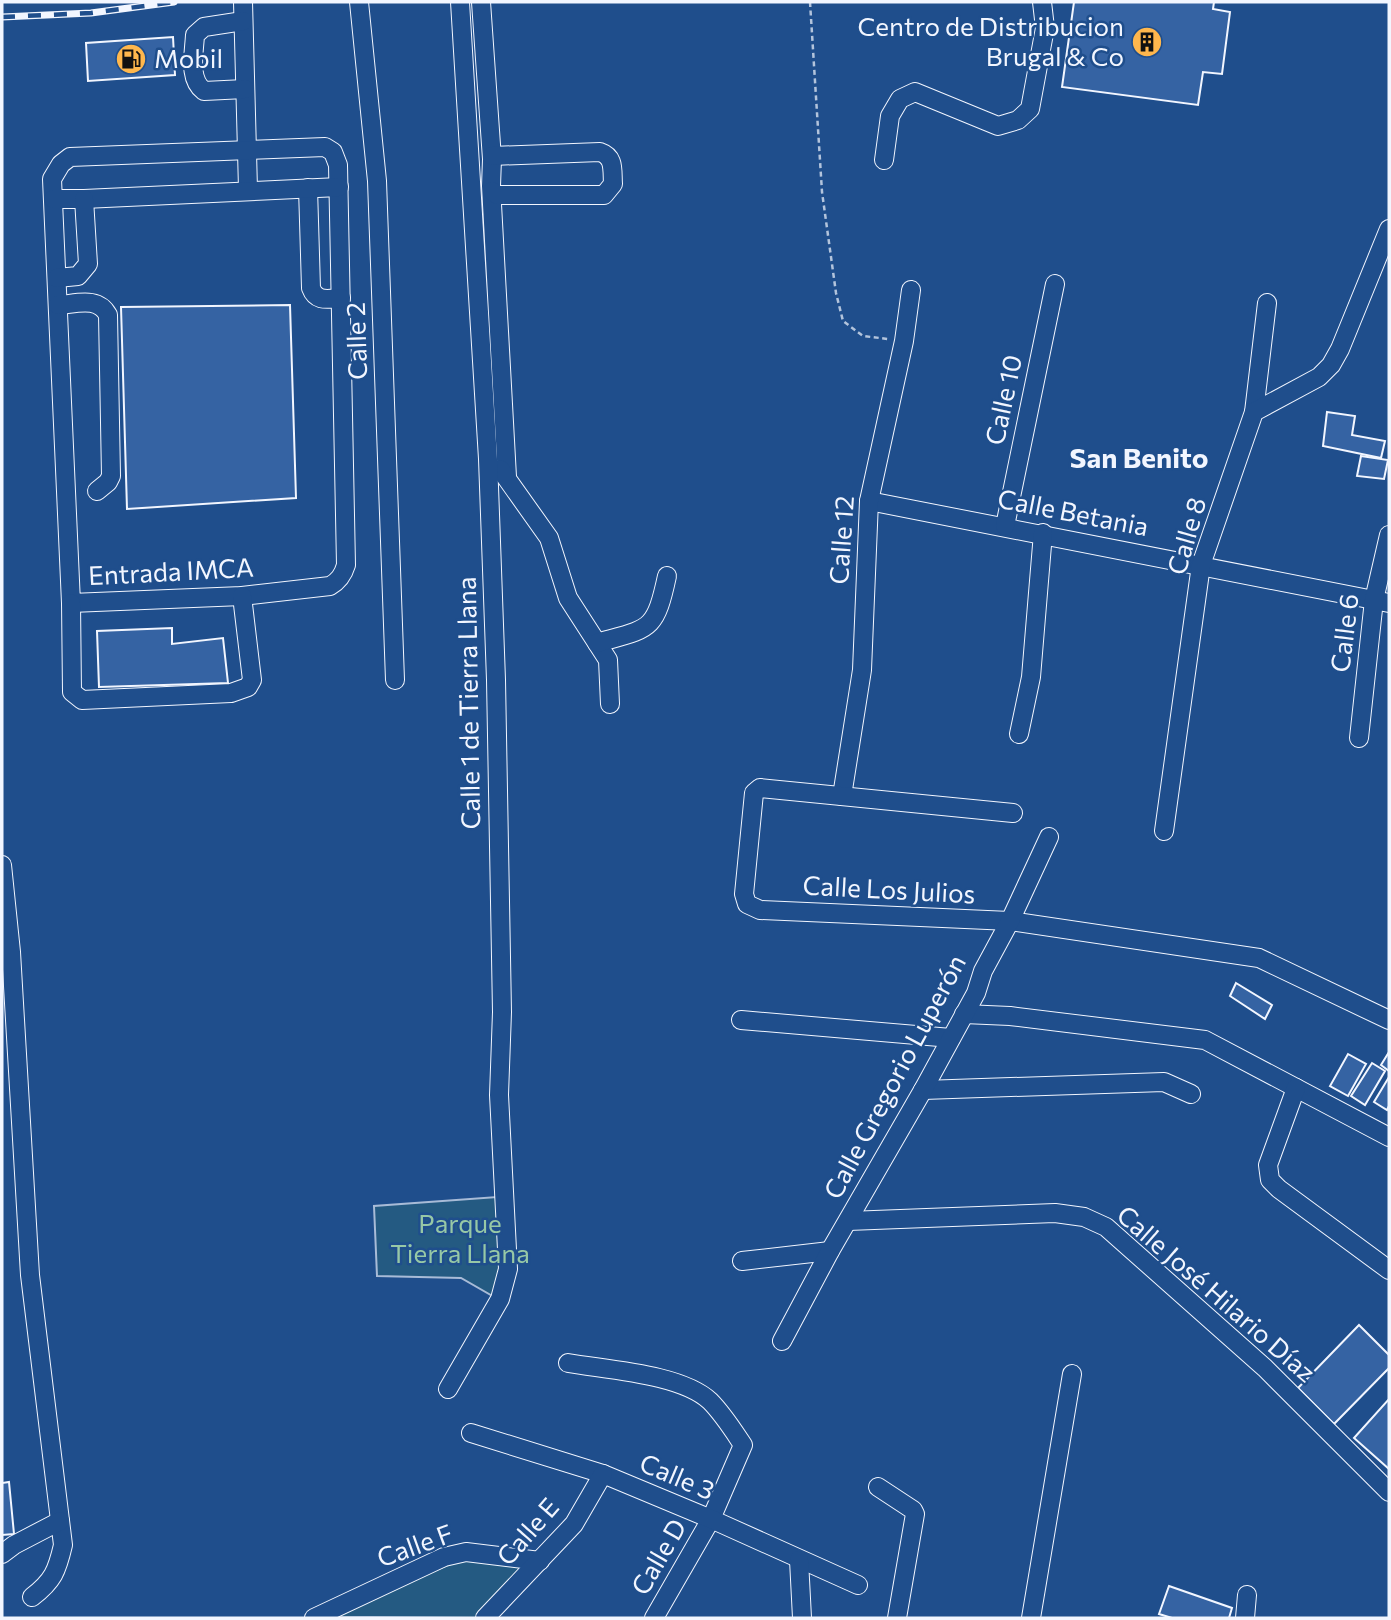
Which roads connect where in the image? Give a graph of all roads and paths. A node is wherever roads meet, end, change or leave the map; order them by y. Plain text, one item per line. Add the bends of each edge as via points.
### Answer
1 (243, 2) edge
2 (359, 2) edge
3 (460, 2) edge
4 (481, 2) edge
5 (810, 2) edge
6 (1042, 2) edge
7 (243, 21) junction
8 (245, 89) junction
9 (246, 149) junction
10 (492, 156) junction
11 (884, 160) dead end
12 (339, 187) junction
13 (308, 188) junction
14 (248, 189) junction
15 (492, 191) junction
16 (53, 198) junction
17 (84, 200) junction
18 (1389, 229) edge
19 (57, 278) junction
20 (1055, 284) dead end
21 (911, 290) dead end
22 (341, 298) junction
23 (1267, 303) dead end
24 (58, 305) junction
25 (904, 341) junction
26 (1254, 412) junction
27 (487, 452) junction
28 (507, 477) junction
29 (97, 491) dead end
30 (869, 501) junction
31 (1005, 526) junction
32 (1043, 533) junction
33 (1389, 535) edge
34 (1201, 565) junction
35 (667, 576) dead end
36 (242, 596) junction
37 (1382, 601) edge
38 (71, 603) junction
39 (597, 643) junction
40 (395, 680) dead end
41 (610, 704) dead end
42 (1020, 734) dead end
43 (1359, 738) dead end
44 (842, 796) junction
45 (1013, 813) dead end
46 (1164, 831) dead end
47 (1049, 837) dead end
48 (2, 864) edge
49 (1010, 922) junction
50 (964, 1014) junction
51 (741, 1020) dead end
52 (1389, 1020) edge
53 (951, 1038) junction
54 (1297, 1088) junction
55 (923, 1090) junction
56 (1191, 1094) dead end
57 (1389, 1137) edge
58 (848, 1220) junction
59 (830, 1251) junction
60 (742, 1261) dead end
61 (1389, 1270) edge
62 (782, 1340) dead end
63 (568, 1363) dead end
64 (1072, 1374) dead end
65 (448, 1388) dead end
66 (471, 1433) dead end
67 (603, 1474) junction
68 (878, 1487) dead end
69 (1389, 1492) edge
70 (711, 1519) junction
71 (60, 1521) junction
72 (2, 1554) edge
73 (799, 1560) junction
74 (540, 1561) junction
75 (858, 1585) dead end
76 (1247, 1595) dead end
77 (32, 1597) dead end
78 (314, 1618) edge
79 (485, 1618) edge
80 (654, 1618) edge
81 (802, 1618) edge
82 (897, 1618) edge
83 (1031, 1618) edge
84 (1245, 1618) edge

1 - 7 street
2 - 40 street, Calle 2 via 377,181
3 - 27 street, Calle 1 de Tierra Llana
4 - 10 street
5 - 25 path via 822,192 843,321 863,335
6 - 11 street via 1045,28 1030,109 1018,121 998,125 915,92 900,99 890,116
7 - 8 street
7 - 8 street via 199,30 194,78 204,91
8 - 9 street
9 - 12 street, Entrada IMCA via 325,147 336,157
9 - 14 street
9 - 16 street, Entrada IMCA via 70,157 52,179
10 - 15 street
10 - 15 street via 600,152 611,159 613,184 604,195 497,195
12 - 13 street
12 - 22 street, Entrada IMCA
13 - 14 street
13 - 22 street via 313,295
14 - 17 street
15 - 28 street
16 - 17 street
16 - 19 street, Entrada IMCA
17 - 19 street via 88,264 78,276
18 - 26 street via 1331,365 1319,377
19 - 24 street, Entrada IMCA
20 - 31 street, Calle 10
21 - 25 street, Calle 12
22 - 36 street, Entrada IMCA via 344,574 330,586
23 - 26 street, Calle 8
24 - 29 street via 89,302 108,315 111,476
24 - 38 street, Entrada IMCA
25 - 30 street, Calle 12
26 - 34 street, Calle 8
27 - 28 street
27 - 65 street, Calle 1 de Tierra Llana via 496,680 502,1012 499,1095 508,1269 500,1299
28 - 39 street via 549,538 568,598
30 - 31 street, Calle Betania
30 - 44 street, Calle 12 via 862,670
31 - 32 street, Calle Betania
32 - 34 street, Calle Betania
32 - 42 street via 1031,677
33 - 37 street, Calle 6
34 - 37 street, Calle Betania
34 - 46 street, Calle 8
35 - 39 street via 657,614 650,623 640,631
36 - 38 street, Entrada IMCA
36 - 38 street via 252,680 248,687 231,693 82,700 72,692
37 - 43 street, Calle 6
39 - 41 street via 608,660
44 - 45 street, Calle Los Julios
44 - 49 street, Calle Los Julios via 769,788 754,793 744,894 747,904 760,910
47 - 49 street, Calle Gregorio Luperón
48 - 71 street via 30,1275
49 - 50 street, Calle Gregorio Luperón via 992,950
49 - 52 street, Calle Los Julios via 1259,958
50 - 53 street, Calle Gregorio Luperón
50 - 54 street via 1205,1040
51 - 53 street
53 - 55 street, Calle Gregorio Luperón
54 - 57 street
54 - 61 street via 1269,1165 1270,1180
55 - 56 street via 1164,1082
55 - 58 street, Calle Gregorio Luperón
58 - 59 street, Calle Gregorio Luperón
58 - 69 street, Calle José Hilario Díaz via 1055,1213 1084,1217 1106,1227 1265,1368
59 - 60 street
59 - 62 street, Calle Gregorio Luperón
63 - 70 street, Calle D via 669,1380 709,1400 743,1446
64 - 83 street
66 - 67 street, Calle 3
67 - 70 street, Calle 3
67 - 74 street, Calle E via 574,1524
68 - 82 street via 915,1514
70 - 73 street, Calle 3
70 - 80 street, Calle D
71 - 72 street
71 - 77 street via 63,1545 58,1569
73 - 75 street, Calle 3
73 - 81 street
74 - 78 street, Calle F via 466,1552 444,1557
74 - 79 street, Calle E
76 - 84 street

